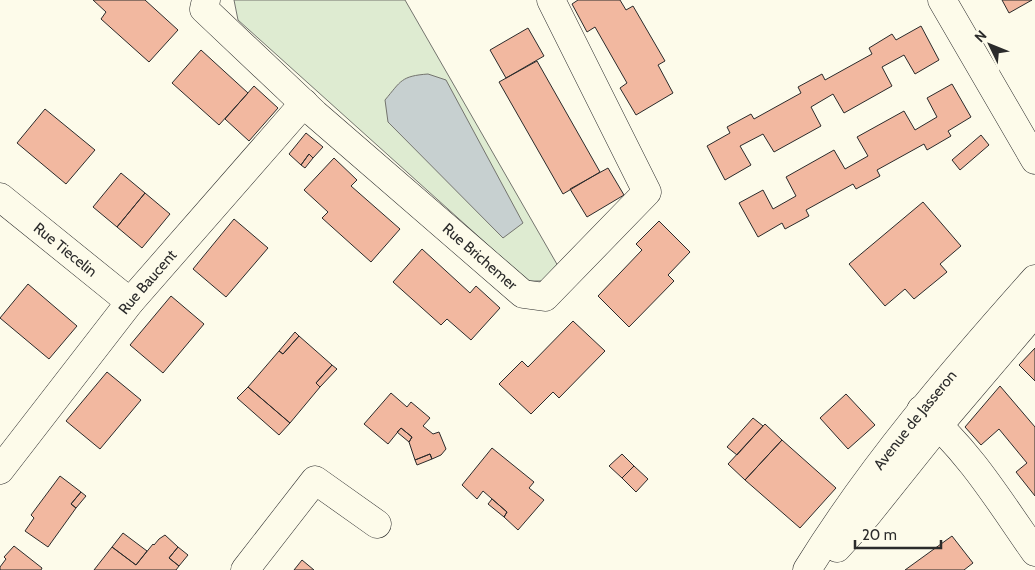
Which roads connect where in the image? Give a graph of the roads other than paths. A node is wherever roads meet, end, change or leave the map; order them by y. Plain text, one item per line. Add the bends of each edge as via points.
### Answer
1 (206, 0) edge
2 (551, 0) edge
3 (942, 0) edge
4 (304, 103) junction
5 (1035, 160) edge
6 (0, 196) edge
7 (1035, 279) edge
8 (130, 302) junction
9 (1035, 312) edge
10 (930, 418) junction
11 (0, 470) edge
12 (377, 524) dead end
13 (1035, 552) edge
14 (245, 570) edge
15 (807, 570) edge
16 (818, 570) edge

1 - 4 street, Rue Brichemer via 204,9
2 - 4 street, Rue Brichemer via 647,192 545,297 523,294
3 - 5 street
4 - 8 street, Rue Baucent
6 - 8 street, Rue Tiecelin
7 - 10 street, Avenue de Jasseron
8 - 11 street, Rue Baucent
9 - 10 street, Avenue de Jasseron
10 - 13 street via 969,459
10 - 15 street, Avenue de Jasseron via 851,502
10 - 16 street, Avenue de Jasseron via 867,515
12 - 14 street via 315,480

